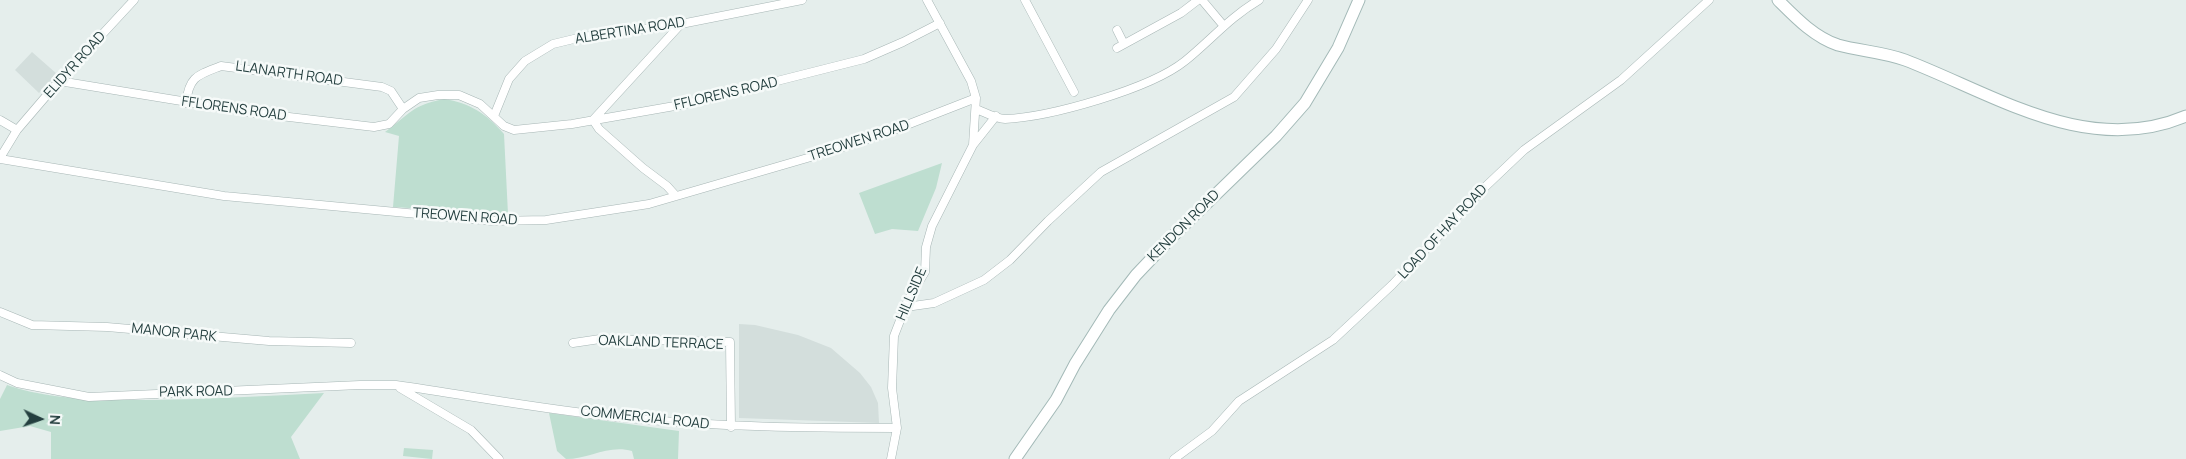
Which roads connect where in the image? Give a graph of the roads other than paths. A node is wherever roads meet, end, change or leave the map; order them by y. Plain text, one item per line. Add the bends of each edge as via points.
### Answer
1 (134, 0) edge
2 (802, 0) edge
3 (927, 0) edge
4 (1025, 0) edge
5 (1200, 0) edge
6 (1259, 0) edge
7 (1308, 0) edge
8 (1359, 0) edge
9 (1709, 0) edge
10 (1778, 0) edge
11 (940, 23) junction
12 (681, 24) junction
13 (1223, 25) junction
14 (1117, 30) dead end
15 (59, 81) junction
16 (1074, 92) dead end
17 (976, 98) junction
18 (186, 103) junction
19 (403, 109) junction
20 (976, 109) junction
21 (494, 116) junction
22 (996, 116) junction
23 (2186, 116) edge
24 (0, 120) edge
25 (593, 120) junction
26 (17, 130) junction
27 (973, 146) junction
28 (0, 158) edge
29 (676, 196) junction
30 (906, 307) junction
31 (0, 312) edge
32 (351, 343) dead end
33 (572, 344) dead end
34 (0, 375) edge
35 (396, 386) junction
36 (731, 427) junction
37 (897, 428) junction
38 (499, 459) edge
39 (891, 459) edge
40 (1015, 459) edge
41 (1174, 459) edge

1 - 15 street, ELIDYR ROAD
2 - 12 street, ALBERTINA ROAD
3 - 11 street, HILLSIDE
4 - 16 street
5 - 13 street
5 - 14 street via 1121,46
6 - 13 street
7 - 30 street via 1276,48 1234,97 1101,172 1010,260 984,280 934,303
8 - 40 main road, KENDON ROAD via 1338,48 1305,103 1136,275 1109,310 1056,400
9 - 41 street, LOAD OF HAY ROAD via 1621,80 1524,150 1392,286 1333,340 1239,401 1212,431
10 - 23 main road via 1808,28 1837,44 1903,60 1979,93 2077,126 2126,131 2162,126
11 - 17 street, HILLSIDE via 971,81
11 - 25 street, FFLORENS ROAD via 864,59 686,104
12 - 21 street, ALBERTINA ROAD via 553,44 525,61 509,79
12 - 25 street
13 - 22 street via 1185,61 1125,91 1032,115 1002,119
15 - 18 street, FFLORENS ROAD
15 - 26 street, ELIDYR ROAD
17 - 20 street, HILLSIDE
17 - 29 street, TREOWEN ROAD via 828,152
18 - 19 street, FFLORENS ROAD via 374,127 389,124
18 - 19 street, LLANARTH ROAD via 188,86 200,74 220,66 382,87 391,90
19 - 21 street, FFLORENS ROAD via 419,98 458,95 480,104
20 - 22 street
20 - 27 street, HILLSIDE
21 - 25 street, FFLORENS ROAD via 514,130
22 - 27 street
24 - 26 street
25 - 29 street via 599,129
26 - 28 street, ELIDYR ROAD
27 - 30 street, HILLSIDE via 932,226 926,247 925,272
28 - 29 street, TREOWEN ROAD via 224,196 493,221 546,220 648,204
30 - 37 street, HILLSIDE via 894,336 892,388
31 - 32 street, MANOR PARK via 32,325 107,326 269,342
33 - 36 street, OAKLAND TERRACE via 600,339 730,342
34 - 35 street, PARK ROAD via 17,383 89,397
35 - 36 street, COMMERCIAL ROAD via 626,418
35 - 38 street via 471,430
36 - 37 street, COMMERCIAL ROAD
37 - 39 street, HILLSIDE

